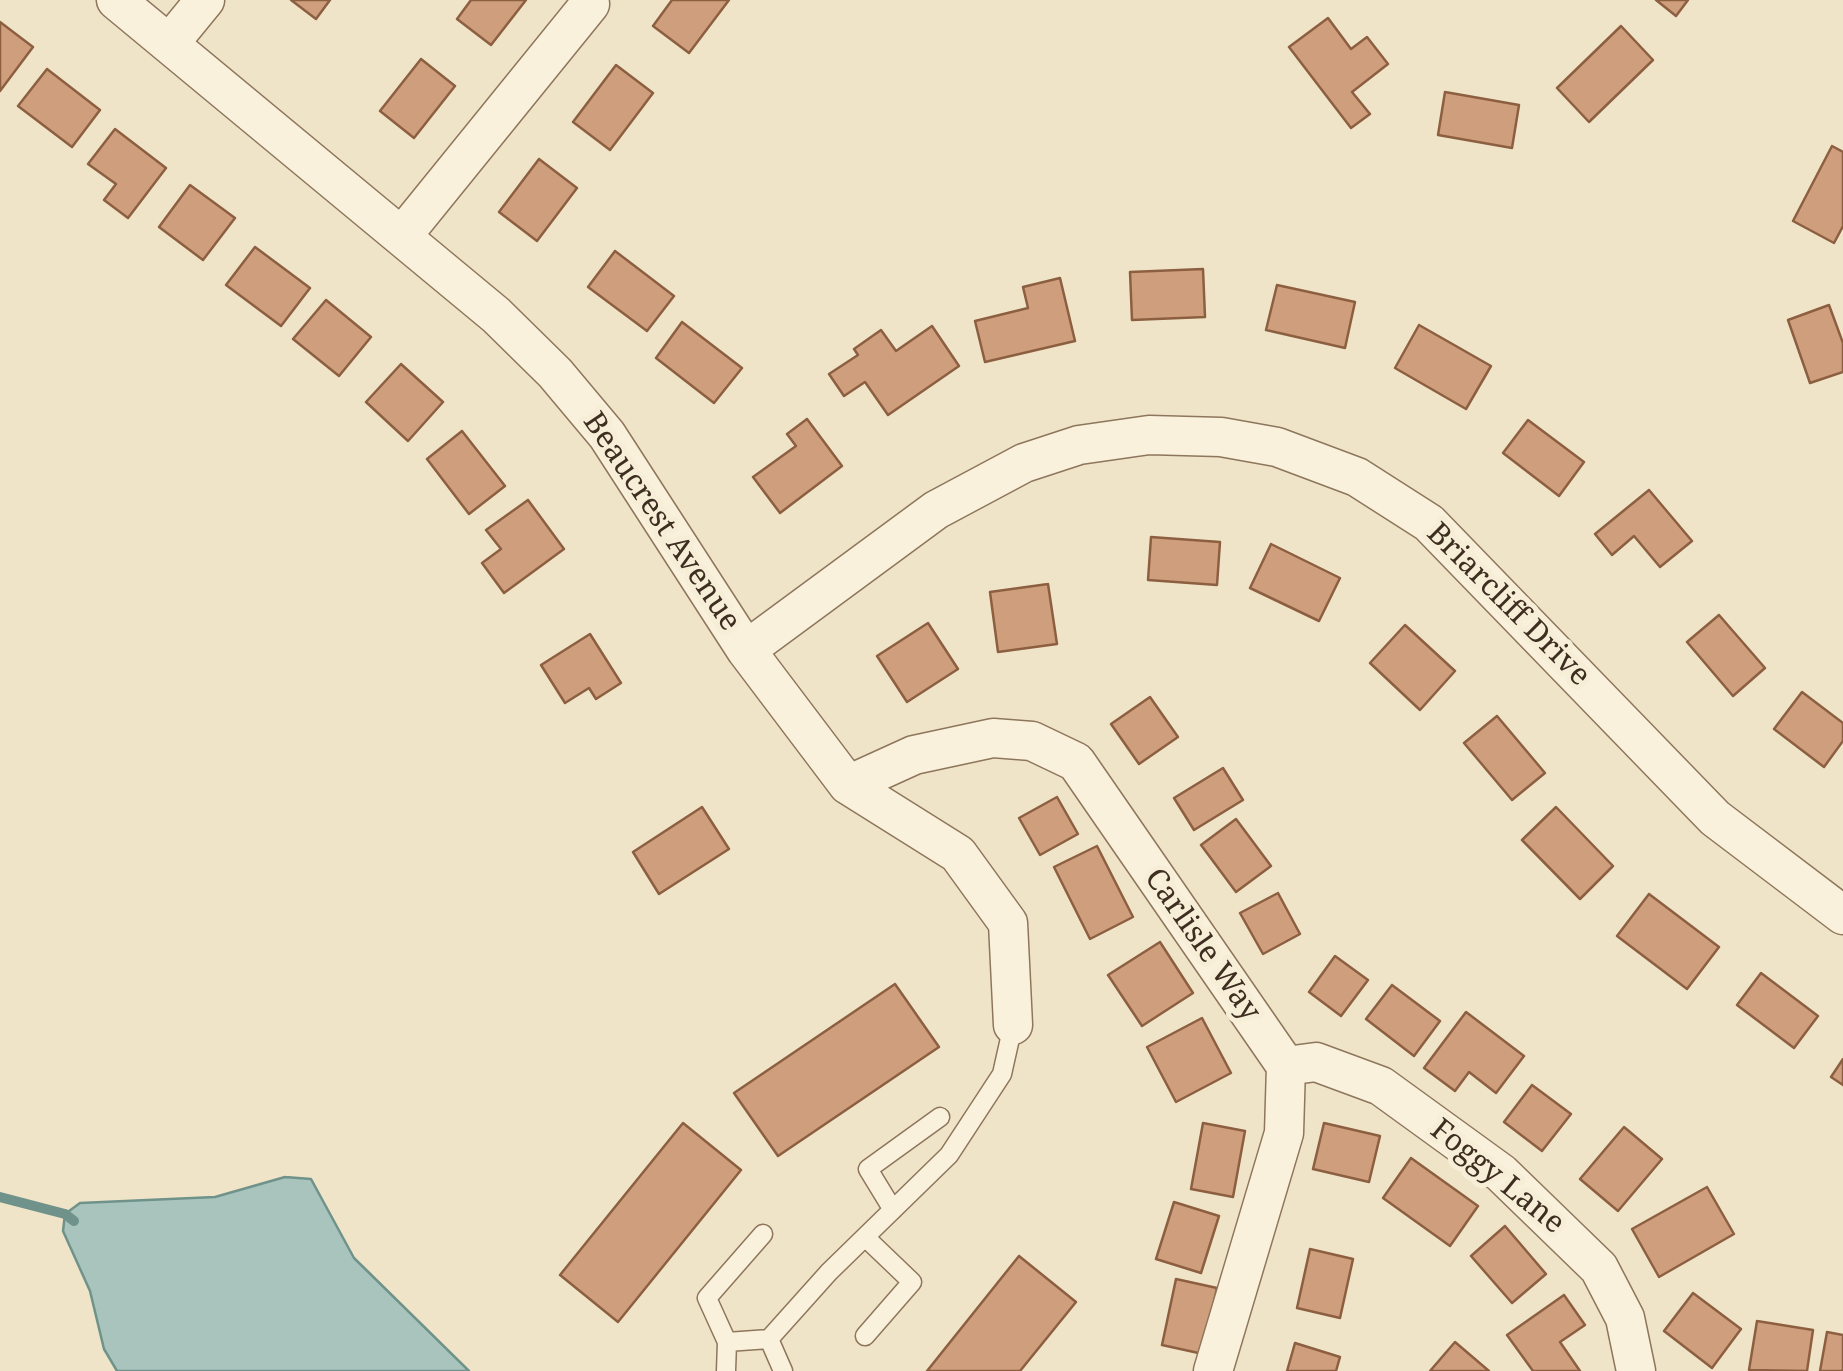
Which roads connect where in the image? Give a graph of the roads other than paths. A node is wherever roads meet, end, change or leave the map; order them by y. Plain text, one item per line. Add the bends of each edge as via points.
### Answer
1 (116, 0) edge
2 (205, 0) edge
3 (590, 4) dead end
4 (169, 44) junction
5 (402, 236) junction
6 (746, 650) junction
7 (848, 785) junction
8 (1843, 915) edge
9 (1013, 1025) joint
10 (1286, 1066) junction
11 (940, 1117) dead end
12 (892, 1210) junction
13 (762, 1234) dead end
14 (865, 1237) junction
15 (865, 1336) dead end
16 (769, 1339) junction
17 (727, 1342) junction
18 (726, 1371) edge
19 (783, 1371) edge
20 (1212, 1371) edge
21 (1636, 1371) edge

1 - 4 street, Beaucrest Avenue
2 - 4 street
3 - 5 street
4 - 5 street, Beaucrest Avenue
5 - 6 street, Beaucrest Avenue via 496,315 607,434
6 - 7 street, Beaucrest Avenue
6 - 8 street, Briarcliff Drive via 936,510 1024,463 1149,435 1221,436 1277,447 1357,477 1429,524 1715,818
7 - 9 street, Beaucrest Avenue via 958,854 1008,923
7 - 10 street, Carlisle Way via 914,755 993,738 1032,741 1076,762
9 - 12 lane via 1002,1074 949,1155
10 - 20 street via 1284,1133
10 - 21 street, Foggy Lane via 1316,1062 1381,1086 1501,1173 1599,1268 1625,1318
11 - 12 lane via 868,1170
12 - 14 lane
13 - 17 lane via 707,1298
14 - 15 lane via 912,1282
14 - 16 lane
16 - 17 lane
16 - 19 lane
17 - 18 lane

